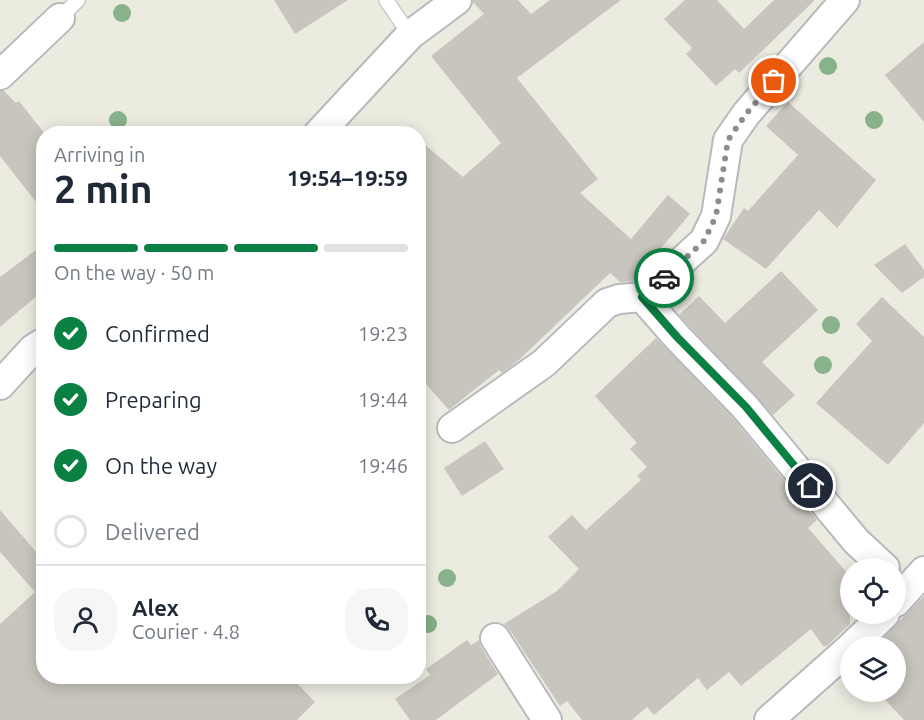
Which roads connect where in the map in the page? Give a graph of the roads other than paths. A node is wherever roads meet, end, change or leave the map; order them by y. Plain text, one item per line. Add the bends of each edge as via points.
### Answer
1 (386, 0) edge
2 (457, 0) edge
3 (846, 0) edge
4 (69, 9) edge
5 (410, 35) junction
6 (0, 75) edge
7 (325, 126) edge
8 (642, 297) junction
9 (36, 347) edge
10 (0, 385) edge
11 (452, 428) dead end
12 (874, 558) edge
13 (875, 624) edge
14 (862, 636) edge
15 (495, 638) dead end
16 (840, 657) edge
17 (548, 720) edge
18 (769, 720) edge

1 - 5 lane
2 - 5 street
3 - 8 street via 728,140 716,216 704,241
4 - 6 street
5 - 7 street
8 - 11 street via 607,303 544,363
8 - 12 street via 746,407
9 - 10 street
13 - 14 street
15 - 17 street
16 - 18 street

